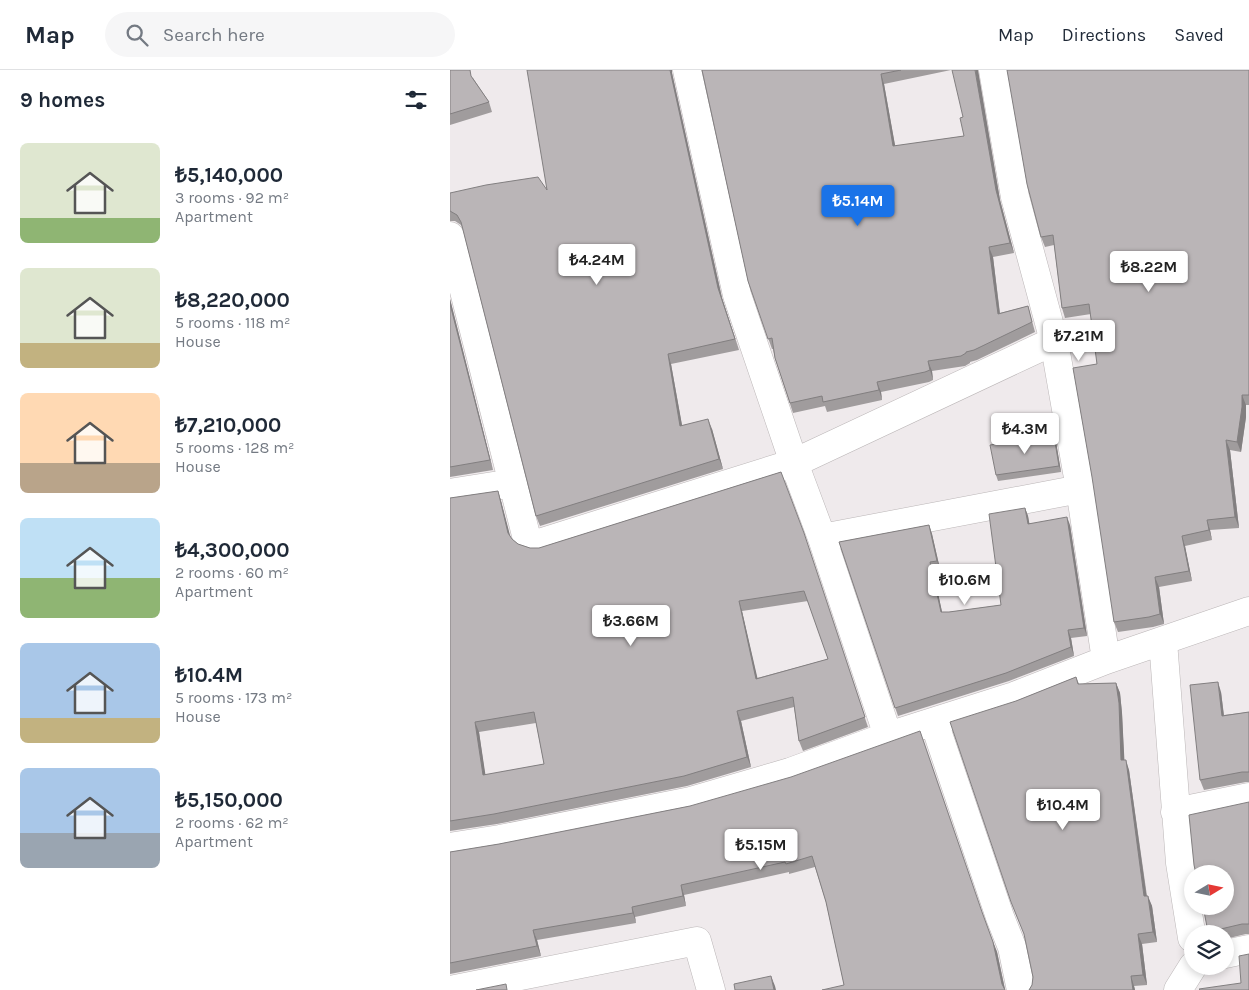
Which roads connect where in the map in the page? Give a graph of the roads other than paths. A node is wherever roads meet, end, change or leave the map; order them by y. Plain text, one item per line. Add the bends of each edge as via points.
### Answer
1 (687, 70) edge
2 (994, 70) edge
3 (450, 236) edge
4 (1054, 341) junction
5 (794, 463) junction
6 (513, 483) junction
7 (1080, 489) junction
8 (450, 493) edge
9 (822, 538) junction
10 (1249, 611) edge
11 (1163, 641) junction
12 (1106, 660) junction
13 (934, 722) junction
14 (888, 736) junction
15 (1249, 797) edge
16 (1175, 812) junction
17 (450, 846) edge
18 (1190, 925) edge
19 (1249, 949) edge
20 (1234, 952) edge
21 (1187, 975) edge
22 (450, 990) edge
23 (710, 990) edge
24 (1021, 990) edge
25 (1178, 990) edge

1 - 5 street via 737,295
2 - 4 street via 1015,197
3 - 6 street
4 - 5 street
4 - 7 street
5 - 6 street via 539,542 527,539
5 - 9 street
6 - 8 street
7 - 9 street
7 - 12 street
9 - 14 street
10 - 11 street
11 - 12 street
11 - 16 street
12 - 13 street via 1014,696
13 - 14 street
13 - 24 street via 1012,947
14 - 17 street via 790,772 691,801
15 - 16 street
16 - 18 street
19 - 20 street
21 - 25 street
22 - 23 street via 697,941

